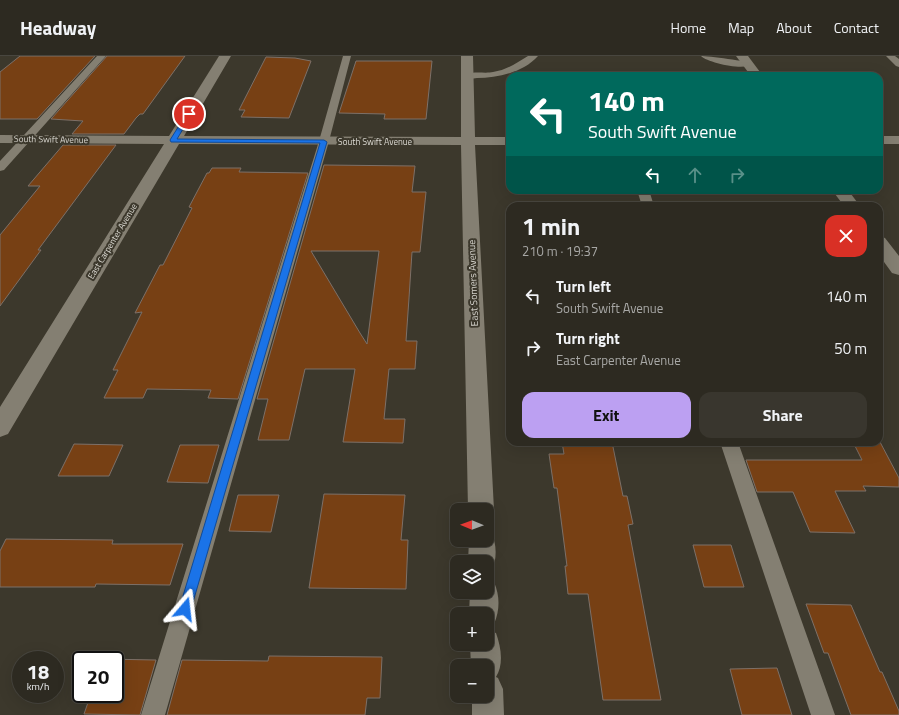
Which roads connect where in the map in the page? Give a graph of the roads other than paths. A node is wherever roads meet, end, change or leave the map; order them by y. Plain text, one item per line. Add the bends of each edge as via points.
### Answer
1 (102, 56) edge
2 (225, 56) edge
3 (347, 56) edge
4 (467, 56) edge
5 (534, 56) edge
6 (705, 56) edge
7 (890, 56) edge
8 (745, 60) edge
9 (899, 64) edge
10 (754, 72) edge
11 (467, 76) junction
12 (0, 139) edge
13 (27, 139) junction
14 (173, 140) junction
15 (883, 140) edge
16 (899, 140) edge
17 (468, 141) junction
18 (506, 141) edge
19 (324, 142) junction
20 (0, 168) edge
21 (883, 247) edge
22 (899, 269) edge
23 (0, 427) edge
24 (730, 446) edge
25 (481, 503) edge
26 (488, 703) edge
27 (153, 715) edge
28 (488, 715) edge
29 (823, 715) edge

1 - 13 lane
2 - 14 street, East Carpenter Avenue
3 - 19 lane
4 - 11 street, East Somers Avenue
5 - 11 lane via 511,70 493,75
6 - 8 lane via 720,62
7 - 9 lane
8 - 10 street
11 - 17 street, East Somers Avenue
12 - 13 street, South Swift Avenue
13 - 14 street, South Swift Avenue
13 - 20 lane
14 - 19 street, South Swift Avenue
14 - 23 street, East Carpenter Avenue
15 - 16 street
17 - 18 street, South Swift Avenue
17 - 19 street, South Swift Avenue
17 - 25 street, East Somers Avenue
19 - 27 lane
21 - 22 street
24 - 29 lane
26 - 28 street

